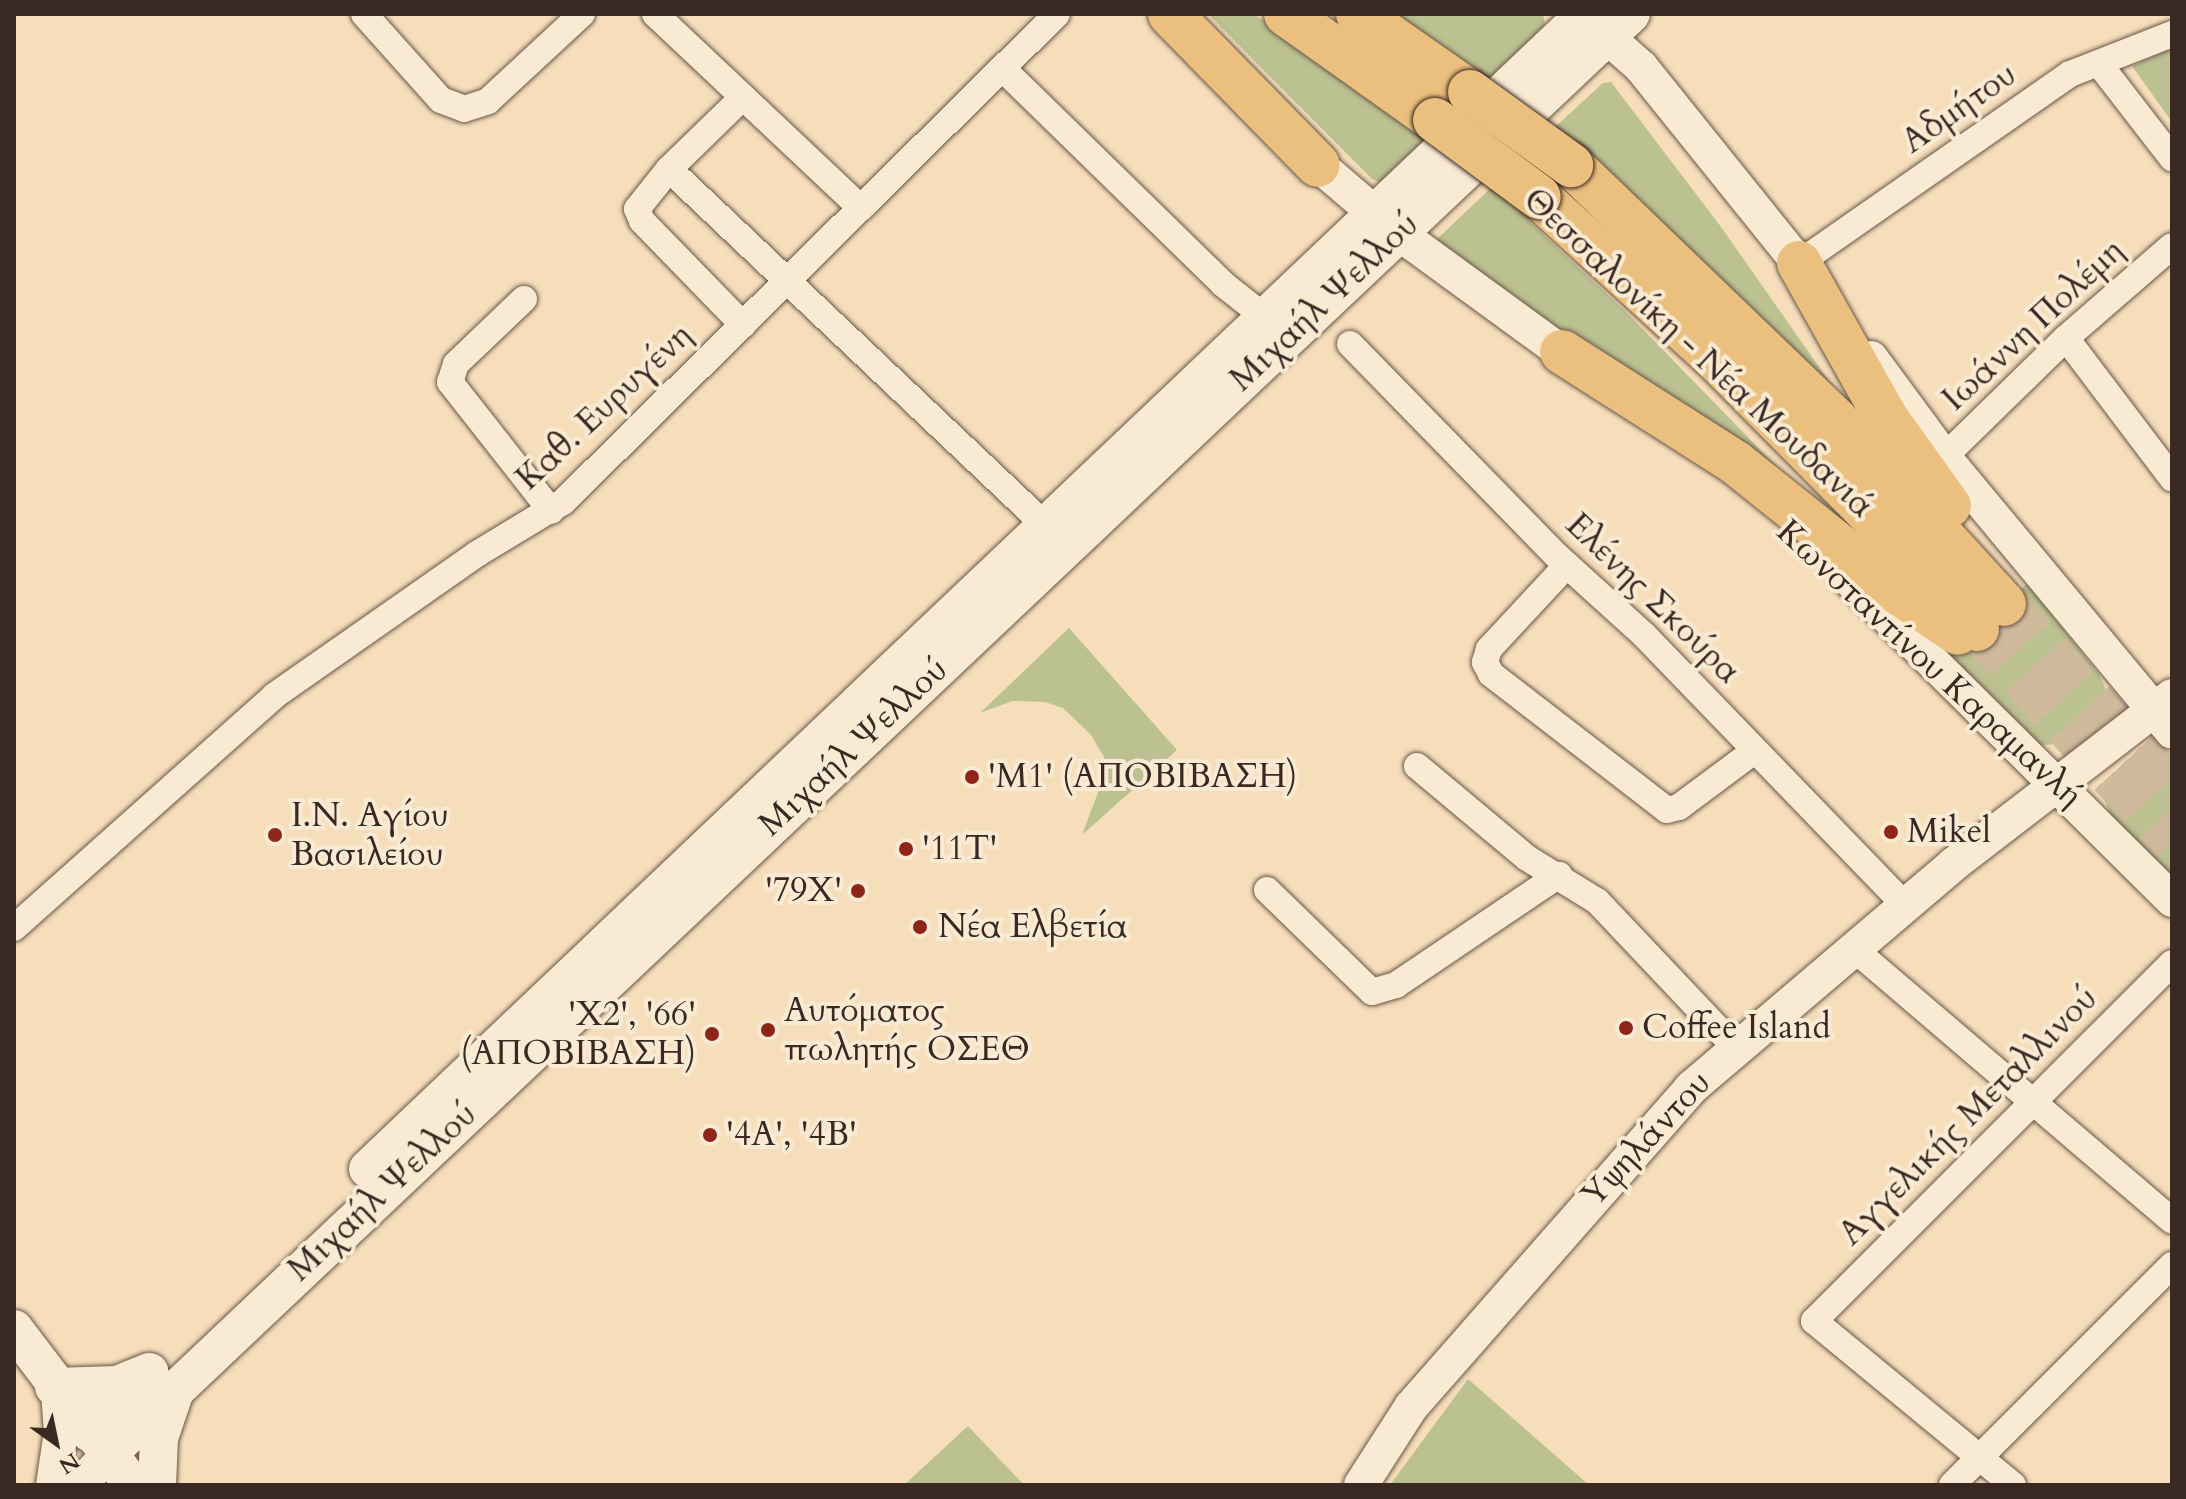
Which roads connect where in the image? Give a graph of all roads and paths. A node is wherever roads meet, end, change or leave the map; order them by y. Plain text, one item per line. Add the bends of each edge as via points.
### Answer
1 (364, 14) edge
2 (582, 14) edge
3 (655, 14) edge
4 (1057, 14) edge
5 (1144, 14) edge
6 (1170, 14) edge
7 (1286, 14) edge
8 (1358, 14) edge
9 (1597, 19) edge
10 (2172, 34) edge
11 (2100, 65) junction
12 (1003, 69) junction
13 (743, 97) junction
14 (2172, 158) edge
15 (1318, 165) junction
16 (669, 169) junction
17 (861, 208) junction
18 (1386, 223) junction
19 (2172, 246) edge
20 (1338, 250) junction
21 (1799, 263) junction
22 (788, 279) junction
23 (524, 299) dead end
24 (1266, 318) junction
25 (743, 325) junction
26 (2066, 338) junction
27 (1350, 344) dead end
28 (1562, 352) junction
29 (1944, 457) junction
30 (2172, 478) edge
31 (551, 511) junction
32 (1046, 526) junction
33 (1567, 565) junction
34 (1992, 616) junction
35 (2166, 713) edge
36 (1754, 751) junction
37 (1417, 766) dead end
38 (2059, 784) junction
39 (1559, 875) junction
40 (1267, 890) dead end
41 (2172, 900) edge
42 (1905, 905) junction
43 (14, 928) edge
44 (1854, 949) junction
45 (2172, 963) edge
46 (1735, 1047) junction
47 (2032, 1102) junction
48 (2172, 1221) edge
49 (2172, 1265) edge
50 (14, 1330) edge
51 (167, 1378) junction
52 (56, 1390) junction
53 (99, 1444) junction
54 (1979, 1458) junction
55 (54, 1485) edge
56 (80, 1485) edge
57 (133, 1485) edge
58 (157, 1485) edge
59 (1361, 1485) edge
60 (1952, 1485) edge
61 (2013, 1485) edge

1 - 2 street via 456,108 481,106
3 - 13 street
4 - 12 street, Καθ. Ευρυγένη
5 - 15 street, Κωνσταντίνου Καραμανλή
6 - 15 highway
7 - 34 highway, Θεσσαλονίκη - Νέα Μουδανιά, bridge via 1539,197 1716,359 1904,548
8 - 34 highway, Θεσσαλονίκη - Νέα Μουδανιά, bridge via 1571,165 1836,420
9 - 18 main road, Μιχαήλ Ψελλού
9 - 21 street
10 - 11 street, Αδμήτου
11 - 14 street
11 - 21 street, Αδμήτου via 2070,74
12 - 17 street, Καθ. Ευρυγένη
12 - 24 street via 1223,284
13 - 16 street
13 - 17 street
15 - 18 street, Κωνσταντίνου Καραμανλή
15 - 20 street via 1338,207
16 - 22 street
16 - 25 street via 639,202 638,216
17 - 22 street, Καθ. Ευρυγένη
18 - 20 main road, Μιχαήλ Ψελλού
18 - 28 street, Κωνσταντίνου Καραμανλή
18 - 51 main road, Μιχαήλ Ψελλού
19 - 26 street, Ιωάννη Πολέμη
20 - 24 main road, Μιχαήλ Ψελλού
21 - 29 street
21 - 34 highway via 1902,442
22 - 25 street, Καθ. Ευρυγένη
22 - 32 street
23 - 31 street via 456,364 450,382
24 - 32 main road, Μιχαήλ Ψελλού
25 - 31 street, Καθ. Ευρυγένη
26 - 29 street, Ιωάννη Πολέμη
26 - 30 street
27 - 33 street, Ελένης Σκούρα
28 - 34 highway via 1736,463 1893,589
28 - 38 street, Κωνσταντίνου Καραμανλή via 1811,545
29 - 35 street
31 - 43 street, Καθ. Ευρυγένη via 477,554 274,696
32 - 51 main road, Μιχαήλ Ψελλού
33 - 36 street, Ελένης Σκούρα via 1644,635
33 - 36 street via 1489,649 1485,662 1491,674 1667,810 1679,807
35 - 38 street, Υψηλάντου
36 - 42 street, Ελένης Σκούρα
37 - 39 street via 1527,858
38 - 41 street, Κωνσταντίνου Καραμανλή
38 - 42 street, Υψηλάντου
39 - 40 street via 1396,985 1372,992
39 - 46 street via 1597,901
42 - 44 street, Υψηλάντου
44 - 46 street, Υψηλάντου
44 - 47 street
45 - 47 street, Αγγελικής Μεταλλινού
46 - 59 street, Υψηλάντου via 1656,1123 1534,1262 1411,1407
47 - 48 street
47 - 54 street, Αγγελικής Μεταλλινού via 1814,1321
49 - 54 street
50 - 52 main road
51 - 52 main road
51 - 53 main road, Μιχαήλ Ψελλού
51 - 58 main road
52 - 53 main road
52 - 55 street via 61,1432
53 - 55 street, Μιχαήλ Ψελλού via 63,1467
53 - 56 street, Μιχαήλ Ψελλού
53 - 57 main road
54 - 60 street
54 - 61 street

